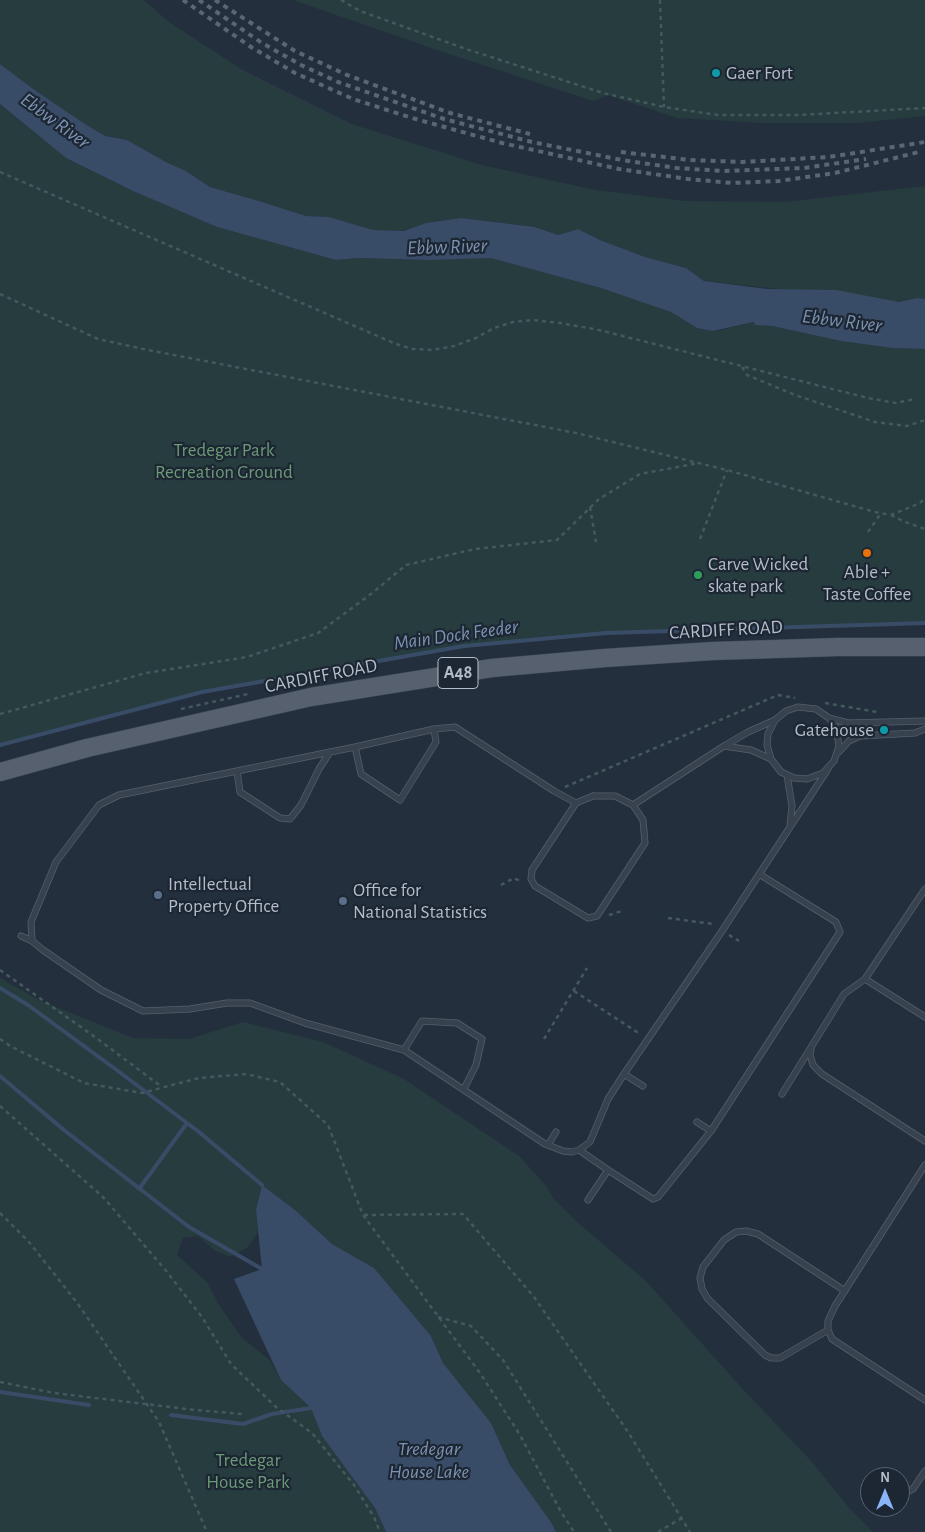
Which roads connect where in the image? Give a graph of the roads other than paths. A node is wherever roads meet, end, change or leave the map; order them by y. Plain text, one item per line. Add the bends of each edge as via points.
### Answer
1 (925, 647) edge
2 (829, 718) junction
3 (775, 720) junction
4 (925, 721) edge
5 (434, 729) junction
6 (925, 729) edge
7 (724, 746) junction
8 (355, 747) junction
9 (330, 752) junction
10 (838, 753) junction
11 (771, 759) junction
12 (828, 769) junction
13 (237, 771) junction
14 (0, 772) edge
15 (787, 775) junction
16 (576, 803) junction
17 (633, 805) junction
18 (790, 827) junction
19 (760, 874) junction
20 (925, 888) edge
21 (21, 936) dead end
22 (32, 940) junction
23 (865, 979) junction
24 (925, 1017) edge
25 (813, 1044) junction
26 (404, 1050) junction
27 (624, 1074) junction
28 (643, 1086) dead end
29 (464, 1089) junction
30 (782, 1094) dead end
31 (698, 1122) dead end
32 (711, 1131) junction
33 (556, 1132) dead end
34 (925, 1142) edge
35 (548, 1145) junction
36 (579, 1150) junction
37 (925, 1165) edge
38 (608, 1170) junction
39 (588, 1200) dead end
40 (845, 1291) junction
41 (828, 1330) junction
42 (925, 1400) edge
43 (925, 1471) edge
44 (910, 1490) edge

1 - 14 main road, CARDIFF ROAD / A48 via 713,651 492,668 311,697 87,748
2 - 3 lane via 816,709 804,707 786,711
2 - 4 lane via 848,723
2 - 10 lane via 838,733
3 - 7 lane
3 - 11 lane via 767,739
5 - 8 lane
5 - 8 lane via 436,742 400,800 361,774
5 - 16 lane via 455,726
6 - 10 lane via 915,733 860,736 849,741
7 - 11 lane via 750,750
7 - 17 lane
8 - 9 lane
9 - 13 lane
9 - 13 lane via 290,819 280,818 240,792
10 - 12 lane
11 - 15 lane
12 - 15 lane via 807,779
12 - 18 lane
13 - 22 lane via 119,796 99,805 56,862 31,922
15 - 18 lane via 792,806
16 - 17 lane via 593,796 615,796
16 - 17 lane via 532,870 531,878 535,886 588,918 597,916 645,843 642,820
18 - 19 lane
19 - 27 lane
19 - 32 lane via 836,922 840,932
20 - 23 lane
21 - 22 lane
22 - 26 lane via 101,990 143,1011 190,1010 227,1003 250,1003 305,1023
23 - 24 lane
23 - 25 lane via 844,994
25 - 30 lane
25 - 34 lane via 810,1055 813,1065 822,1074
26 - 29 lane
26 - 29 lane via 422,1021 456,1023 482,1039 476,1064
27 - 28 lane
27 - 36 lane via 608,1099 590,1142
29 - 35 lane
31 - 32 lane
32 - 38 lane via 658,1197 653,1199
33 - 35 lane
35 - 36 lane via 563,1151
36 - 38 lane
37 - 40 lane
38 - 39 lane
40 - 41 lane via 828,1321
40 - 41 lane via 758,1234 746,1231 736,1232 724,1240 703,1267 700,1278 708,1299 765,1355 780,1358
41 - 42 lane via 832,1339
43 - 44 lane

